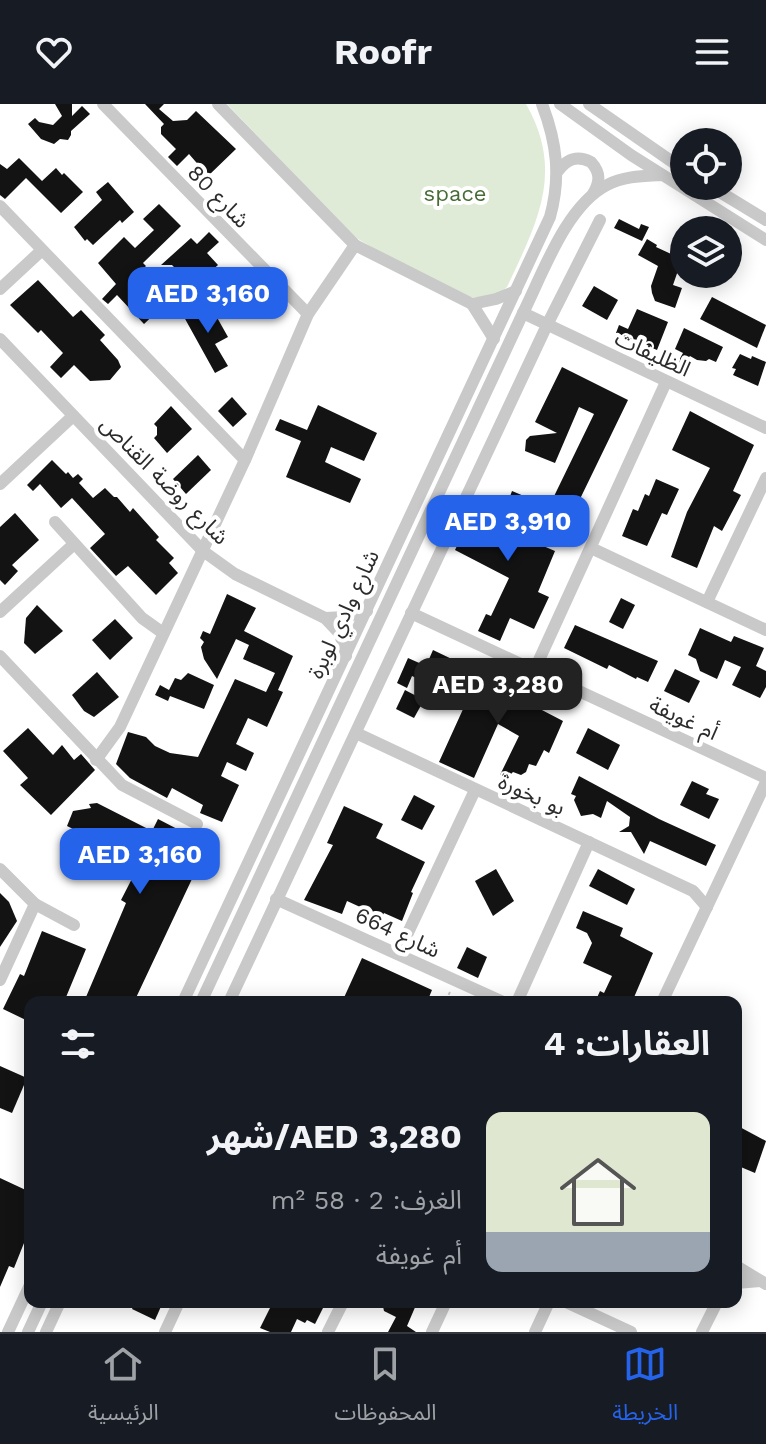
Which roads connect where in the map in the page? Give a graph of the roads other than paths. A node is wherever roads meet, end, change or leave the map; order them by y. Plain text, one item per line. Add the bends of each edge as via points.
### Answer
1 (103, 104) edge
2 (218, 104) edge
3 (542, 104) edge
4 (560, 104) edge
5 (589, 104) edge
6 (670, 160) edge
7 (558, 171) junction
8 (662, 175) junction
9 (593, 194) junction
10 (733, 200) edge
11 (0, 206) edge
12 (600, 220) dead end
13 (766, 220) edge
14 (766, 240) edge
15 (355, 245) junction
16 (42, 250) junction
17 (0, 289) edge
18 (516, 291) junction
19 (472, 304) junction
20 (523, 313) junction
21 (308, 314) junction
22 (547, 325) junction
23 (0, 339) edge
24 (494, 339) junction
25 (666, 382) junction
26 (73, 416) junction
27 (766, 428) edge
28 (245, 460) junction
29 (766, 478) edge
30 (0, 484) edge
31 (55, 522) dead end
32 (74, 544) junction
33 (591, 548) junction
34 (203, 551) junction
35 (707, 602) junction
36 (367, 611) junction
37 (0, 612) edge
38 (411, 613) junction
39 (325, 618) junction
40 (766, 630) edge
41 (163, 633) junction
42 (0, 656) edge
43 (346, 656) junction
44 (534, 671) junction
45 (356, 733) junction
46 (96, 760) junction
47 (766, 780) edge
48 (475, 790) junction
49 (197, 824) dead end
50 (589, 842) junction
51 (0, 869) edge
52 (693, 891) junction
53 (715, 891) junction
54 (276, 899) junction
55 (35, 904) junction
56 (707, 907) junction
57 (74, 925) dead end
58 (398, 954) junction
59 (0, 980) edge
60 (186, 996) edge
61 (204, 996) edge
62 (232, 996) edge
63 (490, 996) edge
64 (520, 996) edge
65 (665, 996) edge
66 (742, 1267) edge
67 (765, 1280) edge
68 (742, 1282) edge
69 (24, 1298) edge
70 (39, 1308) edge
71 (57, 1308) edge
72 (176, 1308) edge
73 (340, 1308) edge
74 (443, 1308) edge
75 (546, 1308) edge
76 (579, 1308) edge
77 (714, 1308) edge
78 (8, 1332) edge
79 (28, 1332) edge
80 (46, 1332) edge
81 (165, 1332) edge
82 (328, 1332) edge
83 (432, 1332) edge
84 (535, 1332) edge
85 (631, 1332) edge
86 (702, 1332) edge

1 - 21 street, شارع 80
2 - 15 street
3 - 7 street, شارع وادي لوبرة
4 - 8 street
5 - 6 street
7 - 9 street via 576,157 591,162 599,175
7 - 18 street, شارع وادي لوبرة via 550,217
8 - 9 street, شارع وادي لوبرة via 626,178
8 - 14 street
9 - 20 street, شارع وادي لوبرة via 566,227
10 - 13 street
11 - 16 street
12 - 22 street
15 - 19 street
15 - 21 street
16 - 17 street
16 - 28 street
18 - 19 street
18 - 24 street, شارع وادي لوبرة
19 - 24 street
20 - 22 street, الظليفات
20 - 61 street, شارع وادي لوبرة
21 - 28 street
22 - 25 street, الظليفات
22 - 38 street
23 - 26 street, شارع روضة القناص
24 - 36 street, شارع وادي لوبرة
25 - 27 street, الظليفات
25 - 33 street
26 - 30 street
26 - 34 street, شارع روضة القناص
28 - 34 street
29 - 35 street
31 - 32 street
32 - 37 street
32 - 41 street via 142,618
33 - 35 street
33 - 44 street
34 - 39 street, شارع روضة القناص via 235,574
34 - 41 street
35 - 40 street
36 - 39 street
36 - 43 street, شارع وادي لوبرة
38 - 44 street, أم غويفة
38 - 45 street
39 - 43 street via 340,634
41 - 46 street via 120,727
42 - 46 street
43 - 60 street, شارع وادي لوبرة
44 - 47 street, أم غويفة
45 - 48 street, بو بخورة
45 - 54 street
46 - 49 street via 122,785
47 - 53 street
48 - 50 street, بو بخورة
48 - 58 street
50 - 52 street, بو بخورة
50 - 64 street
51 - 55 street
52 - 53 street, بو بخورة
52 - 56 street, بو بخورة
53 - 56 street
54 - 58 street, شارع 664
54 - 62 street
55 - 57 street
55 - 59 street
56 - 65 street
58 - 63 street, شارع 664
66 - 67 street
67 - 68 street
69 - 78 street
70 - 79 street
71 - 80 street
72 - 81 street
73 - 82 street
74 - 83 street
75 - 84 street
76 - 85 street
77 - 86 street

